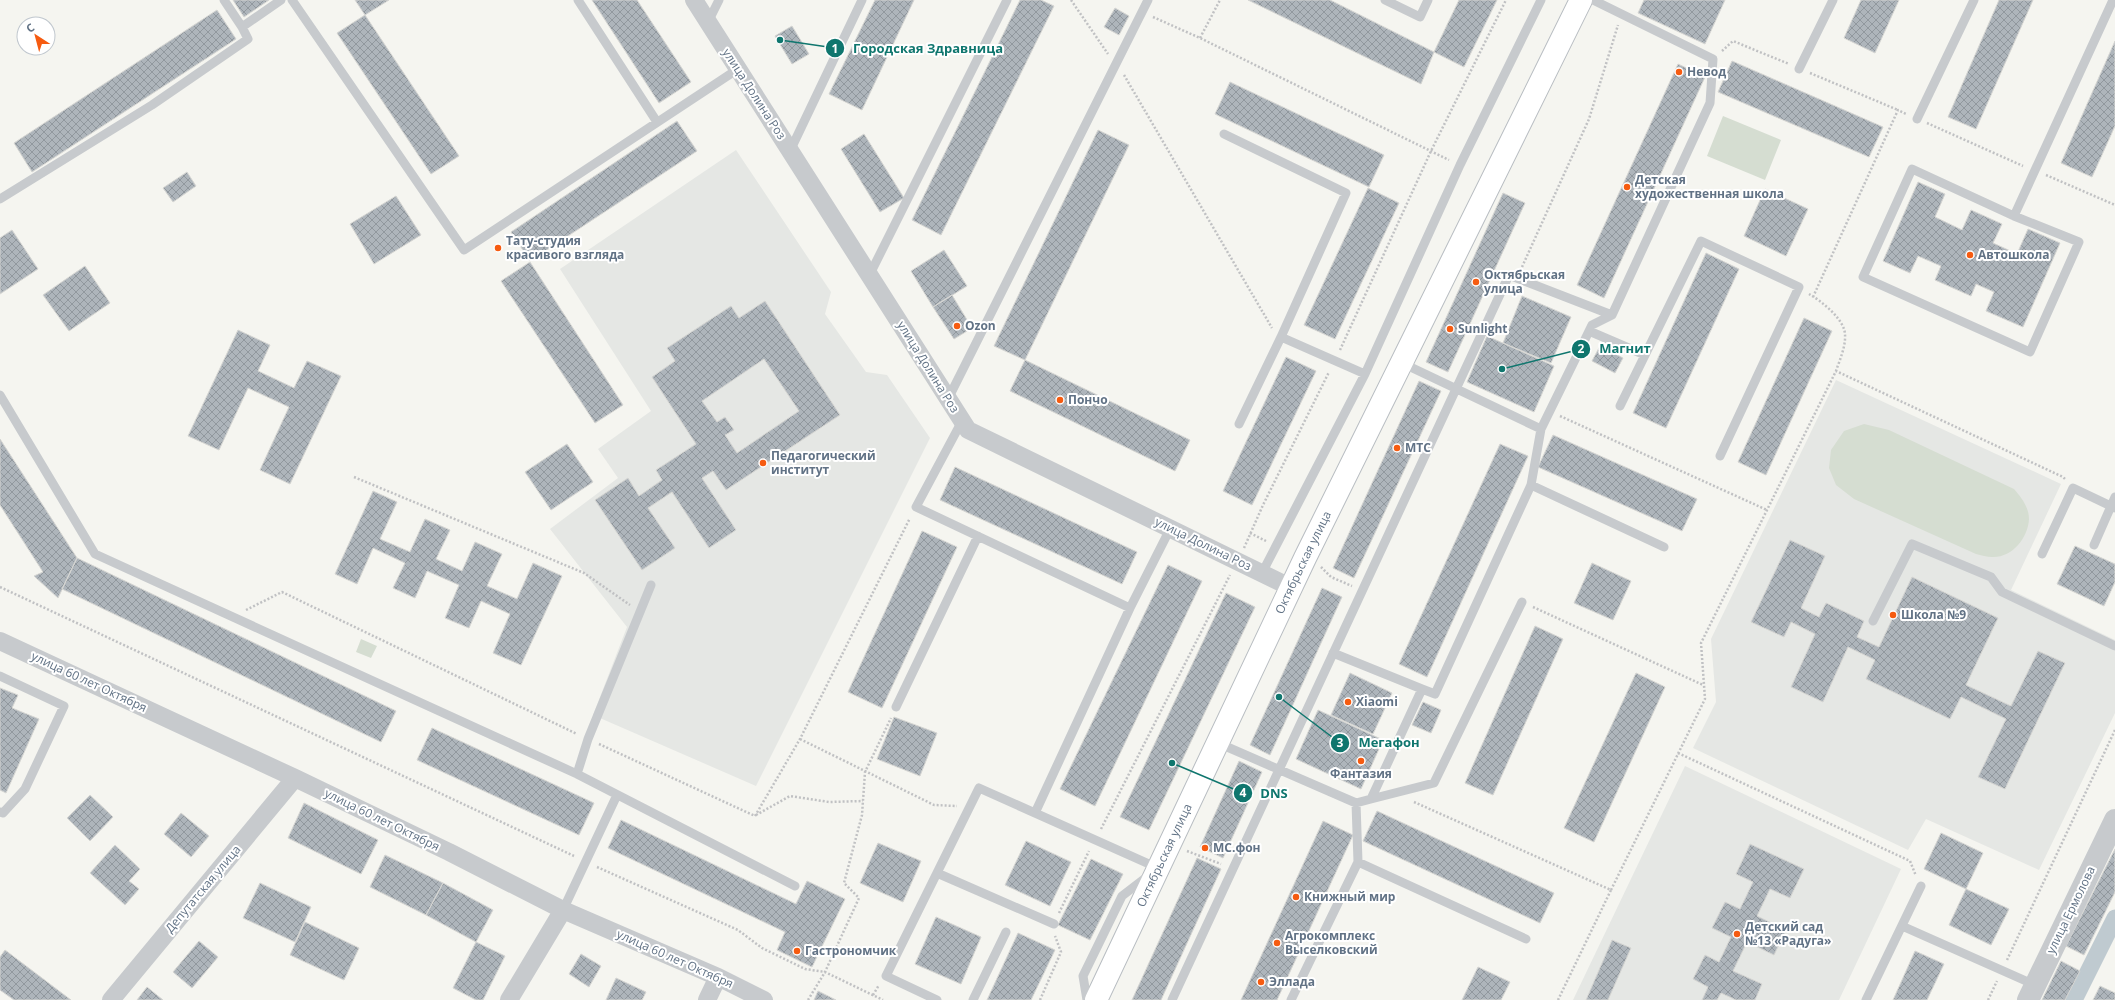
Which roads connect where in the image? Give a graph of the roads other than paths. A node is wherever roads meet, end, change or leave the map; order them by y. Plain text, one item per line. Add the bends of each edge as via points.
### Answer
1 (224, 0) edge
2 (281, 0) edge
3 (292, 0) edge
4 (578, 0) edge
5 (694, 0) edge
6 (719, 0) edge
7 (862, 0) edge
8 (1008, 0) edge
9 (1148, 0) edge
10 (1386, 0) edge
11 (1428, 0) edge
12 (1541, 0) edge
13 (1581, 0) edge
14 (1593, 0) edge
15 (1833, 0) edge
16 (1974, 0) edge
17 (2113, 0) edge
18 (708, 22) junction
19 (242, 27) junction
20 (738, 68) junction
21 (1799, 69) dead end
22 (1917, 119) dead end
23 (657, 122) junction
24 (1224, 134) dead end
25 (790, 151) junction
26 (0, 199) edge
27 (2014, 216) junction
28 (870, 276) junction
29 (1612, 315) junction
30 (1589, 332) junction
31 (1281, 337) junction
32 (1645, 355) junction
33 (1402, 363) junction
34 (1365, 374) junction
35 (1456, 389) junction
36 (0, 395) edge
37 (948, 399) junction
38 (1620, 406) dead end
39 (962, 421) junction
40 (1240, 424) dead end
41 (1541, 429) junction
42 (1720, 456) dead end
43 (1530, 486) junction
44 (2115, 497) edge
45 (2113, 507) edge
46 (1170, 529) junction
47 (978, 536) junction
48 (2094, 545) dead end
49 (1664, 547) dead end
50 (2042, 554) dead end
51 (1262, 573) junction
52 (651, 586) dead end
53 (1292, 588) junction
54 (1522, 602) road end
55 (1130, 608) junction
56 (1872, 621) dead end
57 (0, 641) edge
58 (2115, 646) edge
59 (1333, 653) junction
60 (0, 676) edge
61 (1422, 689) junction
62 (896, 707) road end
63 (1218, 743) junction
64 (1279, 769) junction
65 (577, 774) junction
66 (295, 778) junction
67 (617, 795) junction
68 (1371, 799) junction
69 (1356, 803) junction
70 (0, 812) edge
71 (1035, 813) junction
72 (2115, 820) edge
73 (1358, 862) junction
74 (1158, 868) junction
75 (937, 873) junction
76 (794, 886) dead end
77 (1921, 886) road end
78 (563, 910) junction
79 (1054, 924) road end
80 (1902, 926) junction
81 (1006, 932) dead end
82 (1526, 939) dead end
83 (718, 977) junction
84 (2031, 993) edge
85 (111, 1000) edge
86 (509, 1000) edge
87 (707, 1000) edge
88 (764, 1000) edge
89 (937, 1000) edge
90 (973, 1000) edge
91 (1087, 1000) edge
92 (1096, 1000) edge
93 (1172, 1000) edge
94 (1290, 1000) edge
95 (1866, 1000) edge

1 - 19 lane
2 - 19 lane
3 - 23 lane via 464,250
4 - 23 lane
5 - 18 street, улица Долина Роз
6 - 18 lane
7 - 25 lane
8 - 28 lane
9 - 37 lane
10 - 11 lane via 1420,17
12 - 34 lane via 1460,165
13 - 33 main road, Октябрьская улица
14 - 29 lane via 1713,59 1710,103
15 - 21 lane
16 - 22 lane
17 - 27 lane
18 - 20 street, улица Долина Роз
19 - 26 lane via 248,39 152,105
20 - 23 lane
20 - 25 street, улица Долина Роз
24 - 31 lane via 1346,193
25 - 28 street, улица Долина Роз
27 - 27 lane via 2079,242 2030,352 1863,277 1912,169
28 - 37 street, улица Долина Роз
29 - 30 lane via 1592,325
29 - 35 lane via 1509,275
30 - 32 lane
30 - 41 lane
31 - 34 lane
31 - 40 lane
32 - 38 lane
32 - 42 lane via 1701,241 1799,288
33 - 35 lane
33 - 53 main road, Октябрьская улица
34 - 51 lane
35 - 41 lane
35 - 59 lane
36 - 65 lane via 95,554
37 - 39 street, улица Долина Роз
39 - 46 street, улица Долина Роз via 968,430
39 - 47 lane via 916,507
41 - 43 lane
43 - 49 lane
43 - 61 lane via 1435,694
44 - 45 lane
45 - 48 lane
45 - 50 lane via 2073,488
46 - 51 street, улица Долина Роз
46 - 55 lane
47 - 55 lane
47 - 62 lane
51 - 53 street, улица Долина Роз
52 - 65 lane via 588,739
53 - 63 main road, Октябрьская улица
54 - 68 lane via 1434,783
55 - 71 lane
56 - 58 lane via 1912,544 1991,577 2002,592
57 - 66 street, улица 60 лет Октября
59 - 61 lane
59 - 64 lane
60 - 70 lane via 64,706 25,789 3,813
61 - 68 lane
63 - 64 lane
63 - 74 main road, Октябрьская улица
64 - 69 lane
64 - 93 lane
65 - 67 lane
66 - 78 street, улица 60 лет Октября
66 - 85 street, Депутатская улица
67 - 76 lane
67 - 78 lane
68 - 69 lane
69 - 73 lane
71 - 74 lane
71 - 75 lane via 979,788
72 - 84 street, улица Ермолова
73 - 82 lane
73 - 94 lane
74 - 91 lane via 1122,896 1083,976
74 - 92 main road, Октябрьская улица
75 - 79 lane
75 - 89 lane via 886,976
77 - 80 lane
78 - 83 street, улица 60 лет Октября
78 - 86 street
80 - 84 lane via 2002,970
80 - 95 lane
81 - 90 lane
83 - 87 street
83 - 88 street, улица 60 лет Октября

